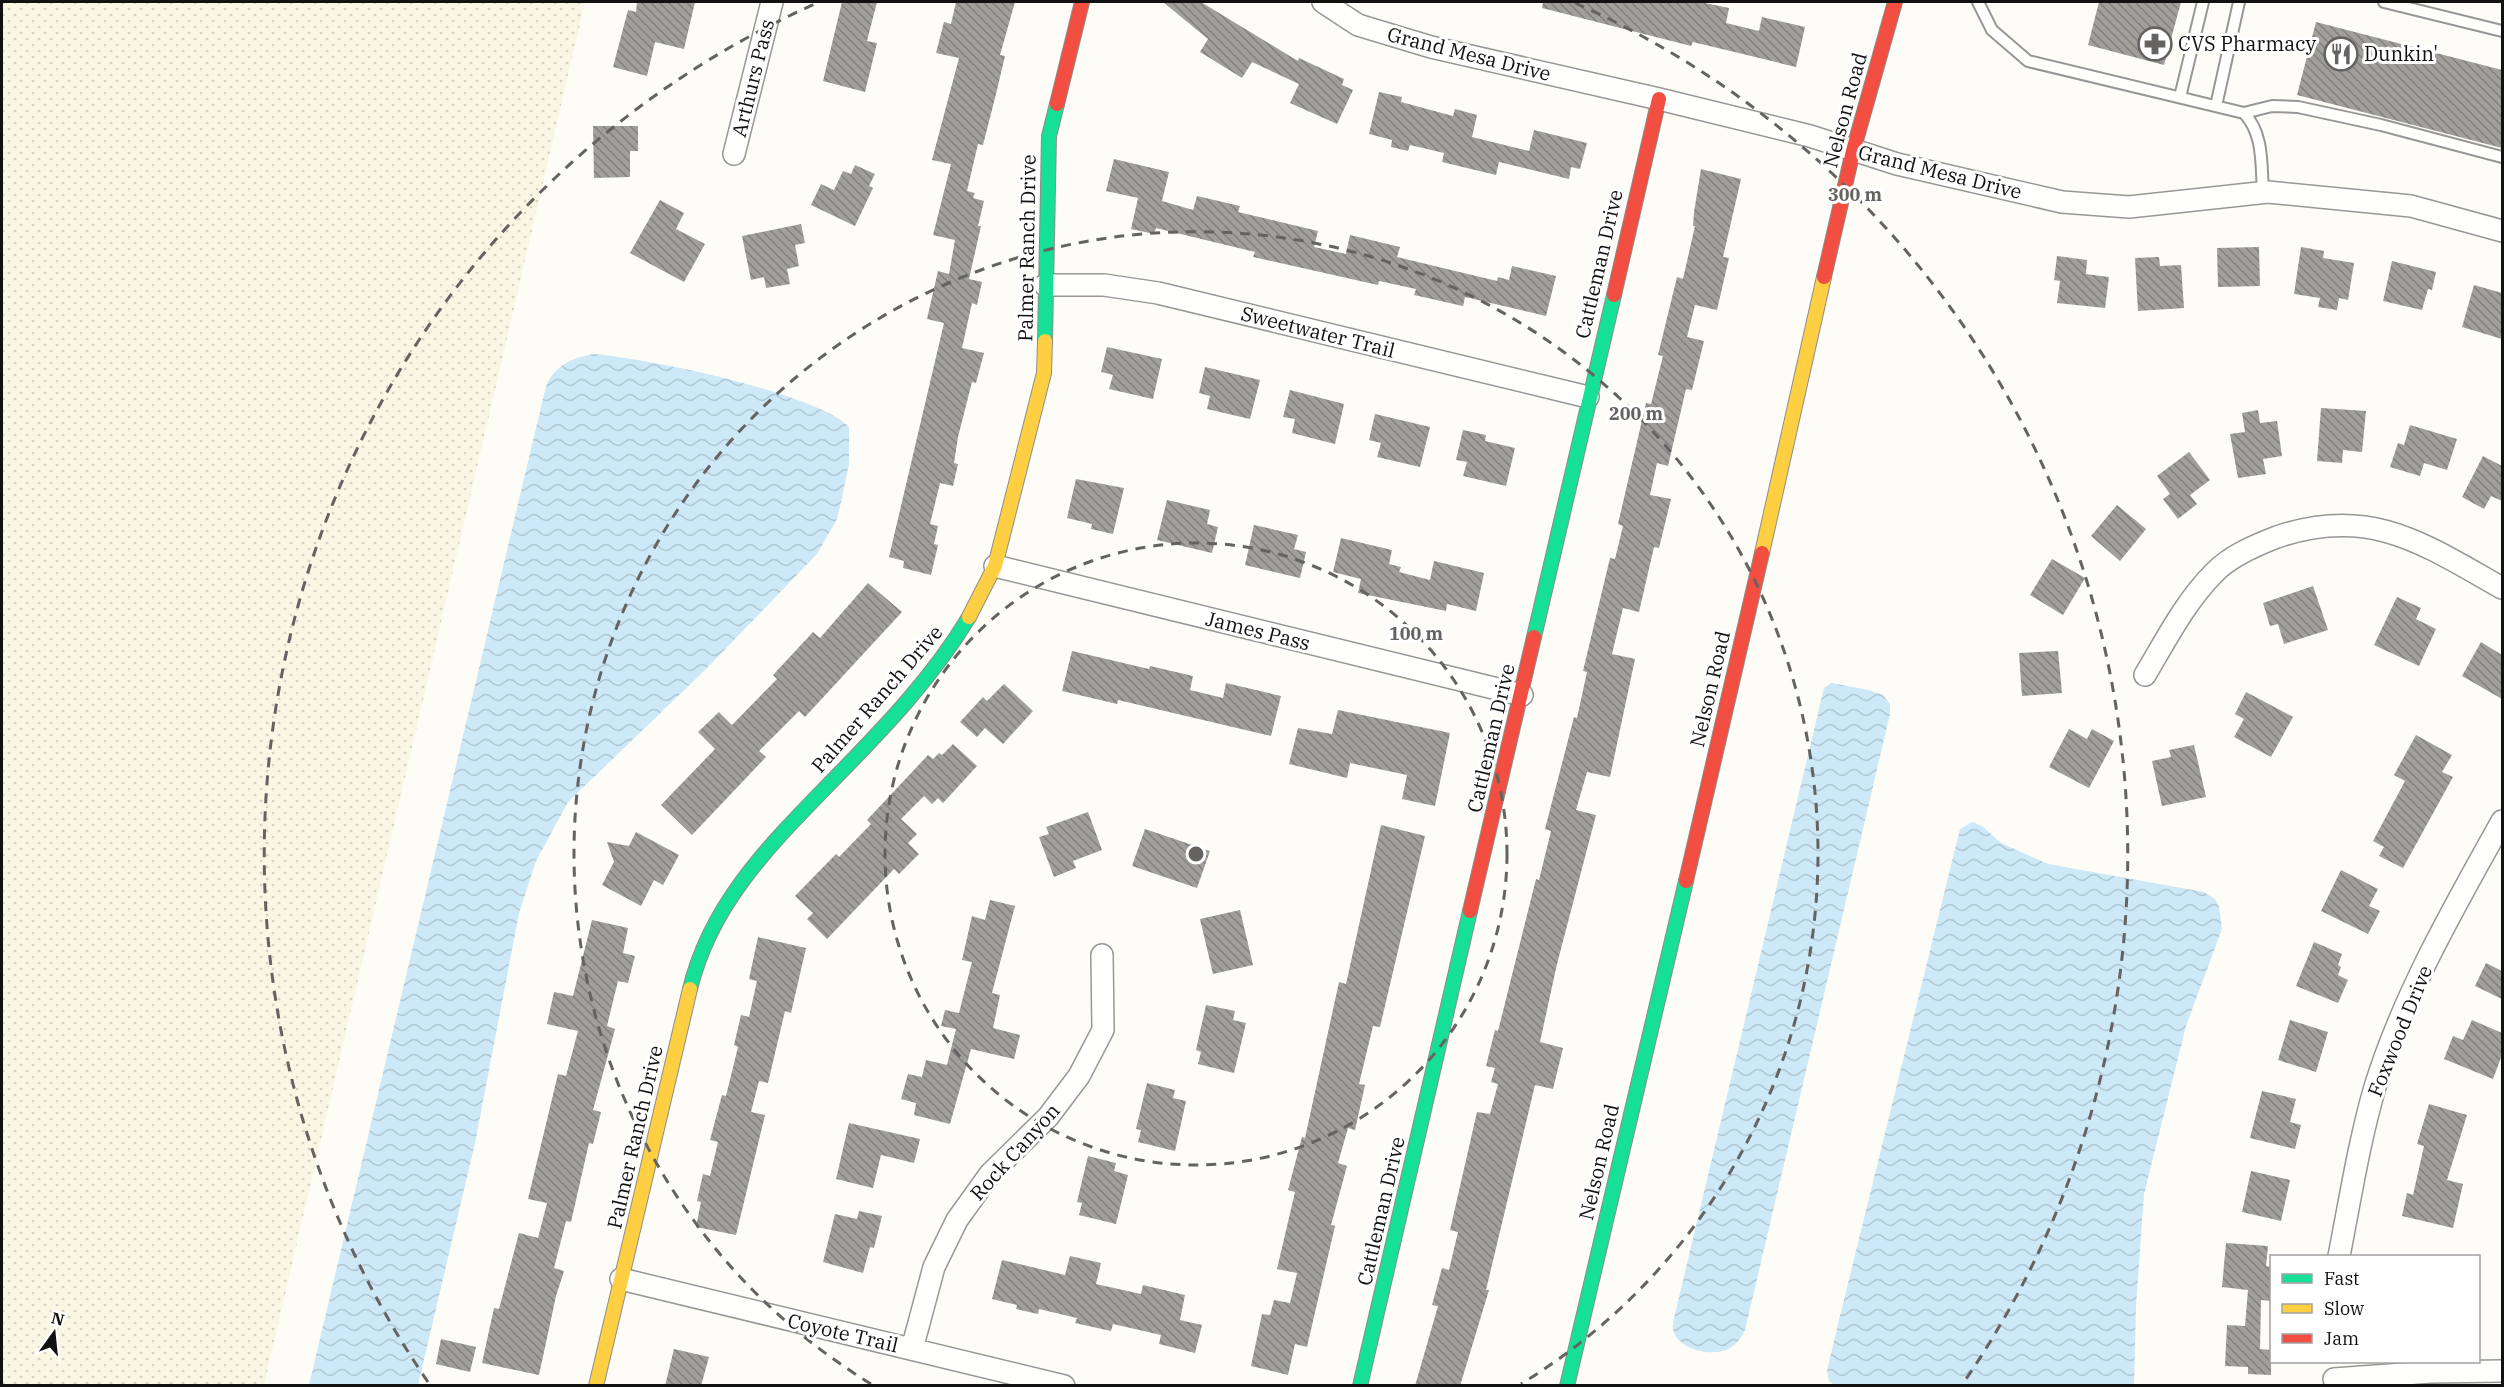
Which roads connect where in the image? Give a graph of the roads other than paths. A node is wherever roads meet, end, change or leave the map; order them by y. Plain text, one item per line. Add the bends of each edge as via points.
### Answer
1 (772, 2) edge
2 (1082, 2) edge
3 (1323, 2) edge
4 (1895, 2) edge
5 (1978, 2) edge
6 (2203, 2) edge
7 (2239, 2) edge
8 (2384, 2) edge
9 (2502, 31) edge
10 (2180, 97) junction
11 (1659, 99) junction
12 (2216, 106) junction
13 (2244, 113) junction
14 (1853, 151) junction
15 (734, 154) dead end
16 (2502, 157) edge
17 (2263, 192) junction
18 (2502, 231) edge
19 (1045, 285) junction
20 (1588, 397) junction
21 (995, 566) junction
22 (2502, 588) edge
23 (2145, 675) dead end
24 (1522, 694) junction
25 (2502, 821) edge
26 (1102, 955) dead end
27 (2340, 1255) edge
28 (621, 1279) junction
29 (912, 1348) junction
30 (2502, 1371) edge
31 (2335, 1375) edge
32 (596, 1386) edge
33 (1064, 1386) edge
34 (1360, 1386) edge
35 (1567, 1386) edge

1 - 15 street, Arthurs Pass
2 - 19 street, Palmer Ranch Drive via 1048,136
3 - 11 street, Grand Mesa Drive via 1358,24 1431,47
4 - 14 street, Nelson Road
5 - 10 lane via 1992,30 2028,61
6 - 10 lane
7 - 12 lane
8 - 9 lane
10 - 12 lane
11 - 14 street, Grand Mesa Drive via 1810,136
11 - 20 street, Cattleman Drive
12 - 13 lane
13 - 16 lane via 2272,106 2298,107
13 - 17 lane via 2253,123 2259,142
14 - 17 street, Grand Mesa Drive via 2062,202 2129,207
14 - 35 street, Nelson Road
17 - 18 street, Grand Mesa Drive via 2411,206
19 - 20 street, Sweetwater Trail via 1104,285 1158,293
19 - 21 street, Palmer Ranch Drive via 1044,373
20 - 24 street, Cattleman Drive
21 - 24 street, James Pass
21 - 28 street, Palmer Ranch Drive via 963,630 916,690 742,878 716,918 695,969
22 - 23 street via 2422,542 2361,525 2304,528 2255,545 2215,572 2184,609
24 - 34 street, Cattleman Drive
25 - 27 street, Foxwood Drive via 2408,1001 2375,1087
26 - 29 street, Rock Canyon via 1103,1030 1073,1084 1048,1116 990,1174 957,1220 934,1267
28 - 29 street, Coyote Trail
28 - 32 street, Palmer Ranch Drive
29 - 33 street, Coyote Trail
30 - 31 street

